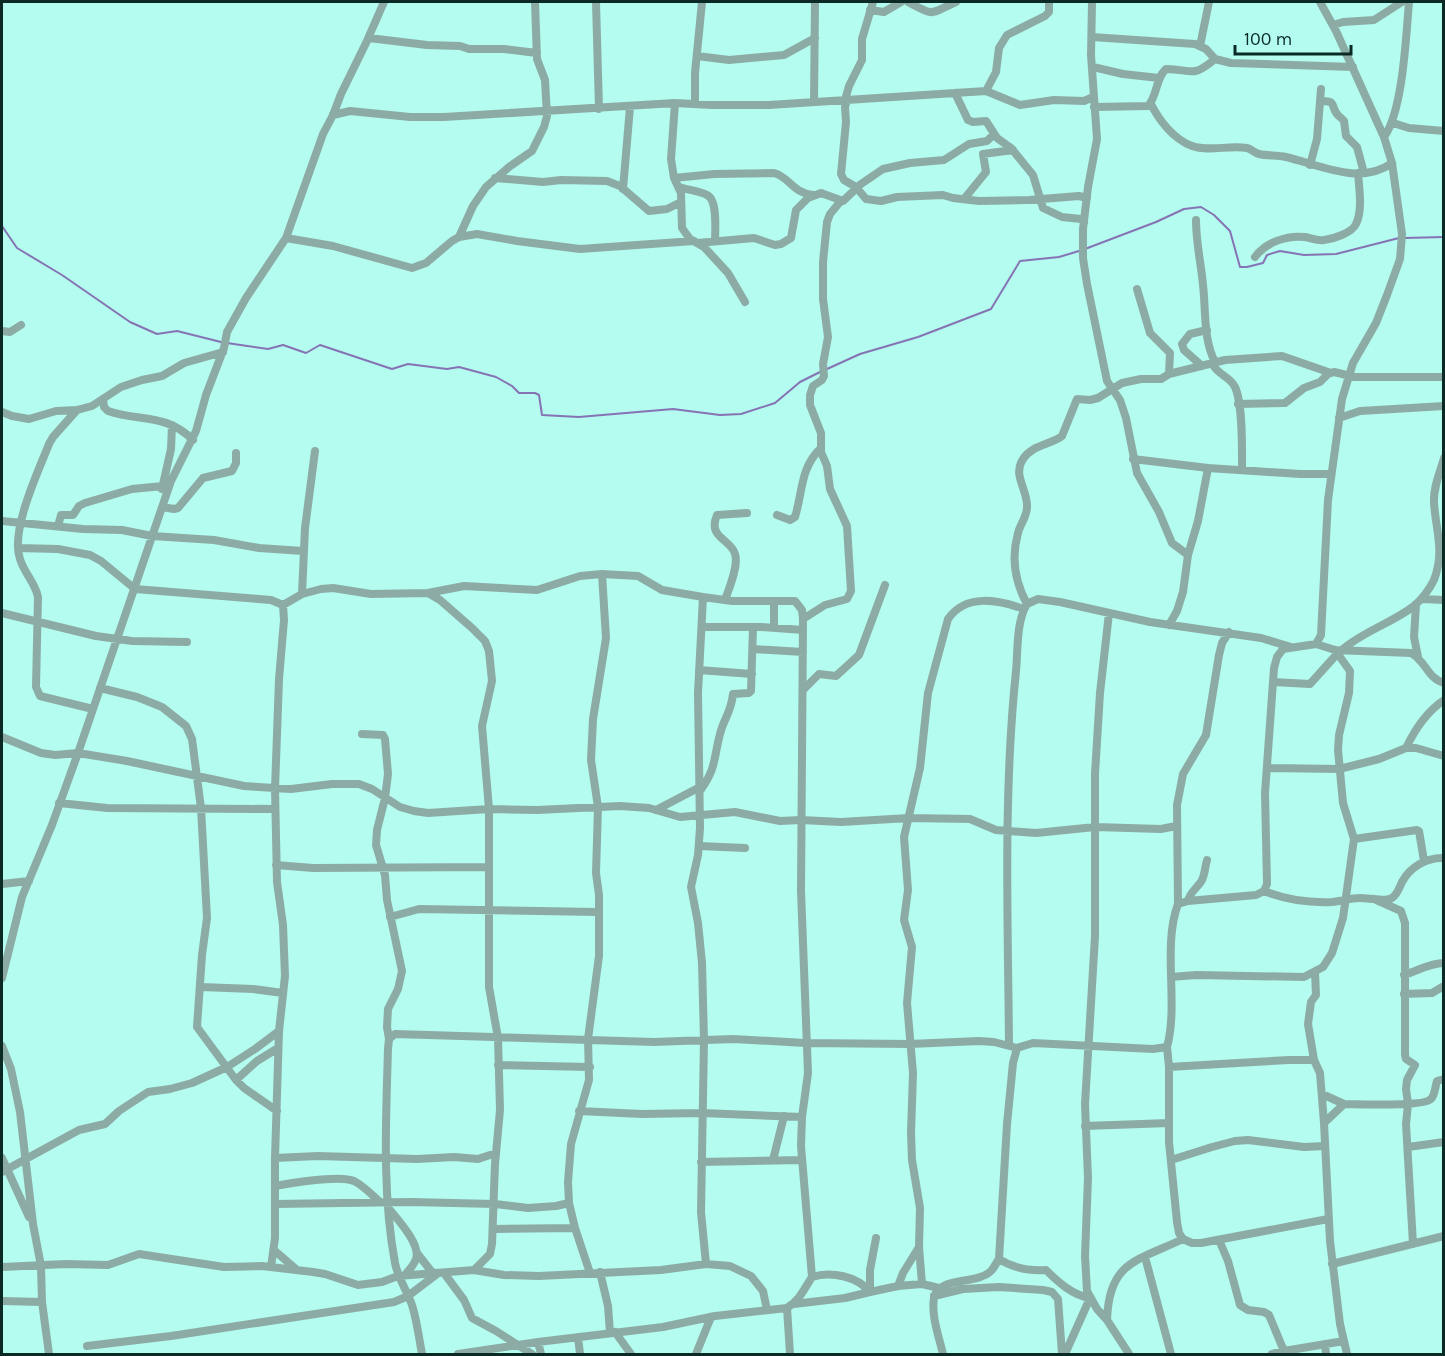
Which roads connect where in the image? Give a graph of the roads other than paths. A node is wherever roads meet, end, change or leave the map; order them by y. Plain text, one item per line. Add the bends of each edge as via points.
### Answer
1 (384, 2) edge
2 (535, 2) edge
3 (596, 2) edge
4 (702, 2) edge
5 (815, 2) edge
6 (901, 2) edge
7 (908, 2) edge
8 (956, 2) edge
9 (1049, 2) edge
10 (1092, 2) edge
11 (1209, 2) edge
12 (1320, 2) edge
13 (1402, 2) edge
14 (1409, 2) edge
15 (872, 6) edge
16 (1333, 25) junction
17 (369, 38) junction
18 (815, 38) junction
19 (1092, 38) junction
20 (1200, 46) junction
21 (537, 52) junction
22 (697, 56) junction
23 (1215, 59) junction
24 (1093, 67) junction
25 (1353, 67) junction
26 (1160, 78) junction
27 (1321, 89) dead end
28 (986, 91) junction
29 (955, 93) junction
30 (1093, 97) junction
31 (339, 100) junction
32 (846, 100) junction
33 (1321, 101) junction
34 (813, 102) junction
35 (675, 103) junction
36 (695, 104) junction
37 (1151, 104) junction
38 (630, 107) junction
39 (1094, 107) junction
40 (599, 109) junction
41 (546, 110) junction
42 (350, 111) junction
43 (333, 115) junction
44 (1393, 123) junction
45 (1443, 131) edge
46 (994, 134) junction
47 (1384, 137) junction
48 (1013, 150) junction
49 (1392, 163) junction
50 (1310, 165) junction
51 (1361, 173) junction
52 (495, 178) junction
53 (674, 178) junction
54 (679, 187) junction
55 (856, 188) junction
56 (623, 189) junction
57 (813, 195) junction
58 (1087, 198) junction
59 (964, 199) junction
60 (1039, 200) junction
61 (681, 202) junction
62 (840, 202) junction
63 (1196, 220) dead end
64 (1084, 222) junction
65 (459, 237) junction
66 (286, 238) junction
67 (715, 241) junction
68 (695, 242) junction
69 (1255, 257) dead end
70 (1137, 289) dead end
71 (745, 302) dead end
72 (21, 325) dead end
73 (1207, 330) junction
74 (2, 331) edge
75 (224, 350) junction
76 (1214, 363) junction
77 (1202, 366) junction
78 (1331, 373) junction
79 (1169, 374) junction
80 (1348, 376) junction
81 (1443, 377) edge
82 (1111, 388) junction
83 (104, 399) junction
84 (1238, 404) junction
85 (1443, 406) edge
86 (77, 410) junction
87 (2, 412) edge
88 (1339, 418) junction
89 (172, 424) junction
90 (193, 440) junction
91 (821, 448) junction
92 (315, 451) dead end
93 (236, 453) dead end
94 (1443, 458) edge
95 (1133, 459) junction
96 (1208, 468) junction
97 (1242, 469) junction
98 (1332, 474) junction
99 (163, 486) junction
100 (163, 504) junction
101 (747, 513) dead end
102 (777, 515) dead end
103 (2, 521) edge
104 (22, 522) junction
105 (58, 526) junction
106 (152, 536) junction
107 (18, 548) junction
108 (303, 551) junction
109 (1442, 551) edge
110 (1188, 555) junction
111 (602, 574) junction
112 (885, 585) dead end
113 (135, 589) junction
114 (428, 593) junction
115 (302, 594) junction
116 (703, 597) junction
117 (725, 600) junction
118 (1443, 600) edge
119 (1419, 601) junction
120 (774, 602) junction
121 (283, 605) junction
122 (1025, 607) junction
123 (2, 613) edge
124 (1109, 613) junction
125 (803, 619) junction
126 (38, 622) junction
127 (1170, 625) junction
128 (702, 627) junction
129 (753, 627) junction
130 (774, 628) junction
131 (803, 630) junction
132 (1229, 632) junction
133 (117, 640) junction
134 (187, 642) dead end
135 (1316, 644) junction
136 (1291, 647) junction
137 (753, 649) junction
138 (1338, 651) junction
139 (803, 652) junction
140 (1418, 657) junction
141 (699, 670) junction
142 (752, 674) junction
143 (1273, 682) junction
144 (1443, 683) edge
145 (100, 688) junction
146 (803, 690) junction
147 (1443, 700) edge
148 (93, 708) junction
149 (362, 734) dead end
150 (2, 736) edge
151 (1406, 748) junction
152 (78, 753) junction
153 (1443, 756) edge
154 (1267, 768) junction
155 (1340, 769) junction
156 (196, 777) junction
157 (275, 789) junction
158 (700, 789) junction
159 (385, 798) junction
160 (59, 803) junction
161 (598, 807) junction
162 (201, 808) junction
163 (489, 808) junction
164 (275, 809) junction
165 (656, 810) junction
166 (701, 814) junction
167 (909, 818) junction
168 (801, 820) junction
169 (1176, 826) junction
170 (1095, 827) junction
171 (1008, 831) junction
172 (1353, 839) junction
173 (699, 846) junction
174 (745, 848) dead end
175 (1443, 858) edge
176 (1207, 860) dead end
177 (1424, 861) junction
178 (276, 865) junction
179 (382, 867) junction
180 (489, 867) junction
181 (28, 880) junction
182 (2, 884) edge
183 (1264, 891) junction
184 (1374, 899) junction
185 (1345, 900) junction
186 (1188, 901) junction
187 (1178, 904) junction
188 (488, 910) junction
189 (598, 912) junction
190 (390, 917) junction
191 (1443, 963) edge
192 (1315, 972) junction
193 (1404, 975) junction
194 (1171, 977) junction
195 (2, 978) edge
196 (1443, 986) edge
197 (201, 987) junction
198 (283, 993) junction
199 (1404, 994) junction
200 (279, 1030) junction
201 (498, 1038) junction
202 (588, 1039) junction
203 (389, 1040) junction
204 (704, 1040) junction
205 (805, 1043) junction
206 (910, 1044) junction
207 (1089, 1045) junction
208 (2, 1046) edge
209 (1013, 1046) junction
210 (1167, 1047) junction
211 (278, 1048) junction
212 (1314, 1060) junction
213 (498, 1065) junction
214 (226, 1067) junction
215 (590, 1067) junction
216 (1169, 1067) junction
217 (1443, 1079) edge
218 (236, 1080) junction
219 (1322, 1094) junction
220 (1344, 1104) junction
221 (1390, 1104) junction
222 (1408, 1104) junction
223 (277, 1111) junction
224 (579, 1111) junction
225 (702, 1113) junction
226 (784, 1116) junction
227 (802, 1117) junction
228 (1406, 1118) junction
229 (1169, 1123) junction
230 (1324, 1123) junction
231 (1085, 1126) junction
232 (1443, 1142) edge
233 (1325, 1146) junction
234 (1408, 1148) junction
235 (496, 1153) junction
236 (2, 1158) edge
237 (25, 1158) junction
238 (275, 1158) junction
239 (387, 1158) junction
240 (774, 1160) junction
241 (802, 1160) junction
242 (1171, 1160) junction
243 (701, 1162) junction
244 (3, 1171) edge
245 (275, 1186) junction
246 (569, 1203) junction
247 (275, 1204) junction
248 (495, 1204) junction
249 (386, 1205) junction
250 (1328, 1219) junction
251 (1410, 1221) junction
252 (33, 1224) junction
253 (575, 1228) junction
254 (494, 1229) junction
255 (1443, 1236) edge
256 (876, 1238) dead end
257 (1183, 1239) junction
258 (1219, 1240) junction
259 (1426, 1241) junction
260 (1413, 1244) junction
261 (919, 1247) junction
262 (275, 1251) junction
263 (417, 1253) junction
264 (1145, 1257) junction
265 (999, 1259) junction
266 (706, 1264) junction
267 (1332, 1264) junction
268 (41, 1266) junction
269 (2, 1267) edge
270 (271, 1268) junction
271 (474, 1270) junction
272 (297, 1271) junction
273 (600, 1272) junction
274 (590, 1273) junction
275 (441, 1274) junction
276 (402, 1276) junction
277 (812, 1277) junction
278 (922, 1284) junction
279 (898, 1286) junction
280 (939, 1288) junction
281 (870, 1292) junction
282 (408, 1296) junction
283 (934, 1296) junction
284 (1090, 1298) junction
285 (2, 1301) edge
286 (42, 1302) junction
287 (791, 1306) junction
288 (767, 1310) junction
289 (711, 1317) junction
290 (1107, 1320) junction
291 (613, 1333) junction
292 (578, 1337) junction
293 (1344, 1341) junction
294 (538, 1342) junction
295 (1325, 1344) junction
296 (519, 1345) junction
297 (87, 1346) dead end
298 (1284, 1350) junction
299 (49, 1354) edge
300 (422, 1354) edge
301 (458, 1354) edge
302 (532, 1354) edge
303 (541, 1354) edge
304 (580, 1354) edge
305 (631, 1354) edge
306 (696, 1354) edge
307 (790, 1354) edge
308 (943, 1354) edge
309 (1063, 1354) edge
310 (1129, 1354) edge
311 (1171, 1354) edge
312 (1272, 1354) edge
313 (1326, 1354) edge
314 (1347, 1354) edge

1 - 17 street
2 - 21 street
3 - 40 street
4 - 22 street
5 - 18 street
6 - 15 street via 884,12
7 - 8 street via 933,13
9 - 28 street via 1045,16 1012,31 1002,41 996,72
10 - 19 street
11 - 20 street
12 - 16 street
13 - 16 street via 1374,20
14 - 44 street
15 - 32 street via 862,39 861,60
16 - 25 street
17 - 21 street
17 - 31 street
18 - 22 street via 784,54 729,60
18 - 34 street
19 - 20 street
19 - 24 street
20 - 23 street
21 - 41 street via 545,80
22 - 36 street
23 - 25 street via 1231,63
23 - 26 street via 1195,72 1166,69
24 - 26 street
24 - 30 street
25 - 47 street
26 - 37 street
27 - 33 street
28 - 29 street
28 - 30 street via 1020,105
29 - 32 street
29 - 46 street via 968,120 986,121
30 - 39 street
31 - 42 street
31 - 43 street
32 - 34 street
32 - 55 street via 841,174
33 - 50 street
33 - 51 street via 1331,102 1344,121 1346,136 1357,147
34 - 36 street
35 - 36 street
35 - 38 street
35 - 53 street via 671,147
37 - 39 street
37 - 50 street via 1163,124 1191,146 1246,148
38 - 40 street
38 - 56 street
39 - 58 street via 1096,139
40 - 41 street
41 - 42 street via 444,117
41 - 52 street via 544,127 534,149
42 - 43 street
43 - 66 street
44 - 45 street
44 - 47 street
46 - 48 street
46 - 55 street via 944,160 883,169
47 - 49 street
48 - 59 street via 982,155 986,172
48 - 60 street via 1033,175
49 - 51 street via 1384,169
49 - 80 street via 1402,239 1398,263 1383,309
50 - 51 street
51 - 69 street via 1358,216 1352,230 1322,240 1280,240 1264,246
52 - 56 street via 543,182 603,180
52 - 65 street via 473,206
53 - 54 street
53 - 57 street via 774,172 797,191
54 - 61 street
54 - 67 street via 711,198
55 - 59 street via 866,199 876,201 926,195
55 - 62 street
56 - 61 street via 649,211
57 - 62 street via 828,195
57 - 67 street via 796,210 792,238 787,243 775,245 754,238
58 - 60 street
58 - 64 street
59 - 60 street
60 - 64 street via 1046,210
61 - 68 street via 682,228
62 - 91 street via 828,217 823,262 828,337 824,376 810,394 810,405 821,432
63 - 73 street
64 - 82 street via 1087,284
65 - 66 street via 426,263 412,268 333,246
65 - 68 street via 477,234 580,249
66 - 75 street via 229,328
67 - 68 street
68 - 71 street via 728,273
70 - 79 street via 1150,333 1170,353
72 - 74 street via 10,332
73 - 76 street
73 - 77 street via 1194,331 1182,344
75 - 83 street via 184,363 162,376 121,387
75 - 90 street
76 - 77 street
76 - 78 street via 1282,356
76 - 84 street via 1219,373 1234,385
77 - 79 street
78 - 80 street
78 - 84 street via 1285,403
79 - 82 street
80 - 81 street
80 - 88 street
82 - 95 street via 1126,418
82 - 122 street via 1098,398 1077,399 1062,436 1027,454 1020,465 1027,507 1018,532 1015,568
83 - 86 street
83 - 89 street via 105,409 113,413
84 - 97 street
85 - 88 street via 1360,411
86 - 87 street via 29,419
86 - 104 street via 49,444
88 - 98 street
89 - 90 street
89 - 99 street
90 - 100 street
91 - 102 street via 803,475 795,516 790,520
91 - 125 street via 830,489 847,526 851,591 846,599 825,605
92 - 108 street
93 - 100 street via 232,471 203,478 178,508
94 - 109 street via 1434,501
95 - 96 street
95 - 110 street via 1172,543
96 - 97 street
96 - 110 street
97 - 98 street
98 - 135 street via 1322,625
99 - 100 street
99 - 105 street via 132,489 85,503 73,515 61,515
100 - 106 street
101 - 117 street via 721,513 715,519 719,537 732,546 736,558
103 - 104 street
104 - 105 street
104 - 107 street
105 - 106 street
106 - 108 street
106 - 113 street
107 - 113 street via 90,555
107 - 126 street via 36,588
108 - 115 street
109 - 119 street via 1438,571
110 - 127 street via 1184,592
111 - 114 street via 574,577 537,590 464,586
111 - 116 street via 641,576 662,590
111 - 161 street via 606,638 593,719 591,760
112 - 146 street via 859,655 836,676 819,674
113 - 121 street via 271,600
113 - 133 street
114 - 115 street via 370,594 333,588
114 - 163 street via 472,628 489,651 492,681 482,726
115 - 121 street
116 - 117 street
116 - 128 street
117 - 120 street
118 - 119 street
119 - 138 street
119 - 140 street via 1414,637
120 - 125 street via 795,601
120 - 130 street
121 - 157 street
122 - 124 street via 1038,600
122 - 167 street via 972,602 954,611 948,619 928,693
122 - 171 street via 1013,697
123 - 126 street
124 - 127 street
124 - 170 street via 1100,693
125 - 131 street
126 - 133 street
126 - 148 street via 36,687 40,696
127 - 132 street
128 - 129 street
128 - 141 street
129 - 130 street
129 - 137 street
130 - 131 street
131 - 139 street
132 - 136 street
132 - 169 street via 1221,649 1206,735 1180,786
133 - 134 street
133 - 145 street
135 - 136 street
135 - 138 street
136 - 143 street via 1276,657
137 - 139 street
137 - 142 street
138 - 140 street
138 - 143 street via 1310,684
138 - 155 street via 1350,671 1338,740
139 - 146 street
140 - 144 street via 1431,677
141 - 142 street
141 - 158 street
142 - 158 street via 749,693 733,694 716,762
143 - 154 street
145 - 148 street
145 - 156 street via 155,703 186,726 195,752
146 - 168 street
147 - 151 street via 1415,730
148 - 152 street
149 - 159 street via 380,734 385,739
150 - 152 street via 41,753
151 - 153 street
151 - 155 street
152 - 156 street
152 - 160 street
154 - 155 street
154 - 183 street via 1268,878
155 - 172 street
156 - 157 street
156 - 162 street
157 - 159 street via 353,784 372,789
157 - 164 street
158 - 165 street
158 - 166 street
159 - 163 street via 407,809 428,813
159 - 179 street via 377,836
160 - 162 street via 107,808
160 - 181 street
161 - 163 street
161 - 165 street
161 - 189 street
162 - 164 street
162 - 197 street via 207,918
163 - 180 street
164 - 178 street
165 - 166 street via 680,817
166 - 168 street via 735,812 780,821
166 - 173 street
167 - 168 street
167 - 171 street via 970,819
167 - 206 street via 904,837 908,890 904,920 912,947 908,987
168 - 205 street
169 - 170 street
169 - 187 street
170 - 171 street
170 - 207 street
171 - 209 street
172 - 177 street via 1418,830
172 - 185 street
173 - 174 street
173 - 204 street via 691,887 701,943
175 - 177 street
176 - 186 street via 1201,884
177 - 184 street via 1409,873 1393,897
178 - 179 street
178 - 198 street via 285,943
179 - 180 street
179 - 190 street
180 - 188 street
181 - 182 street
181 - 195 street
183 - 185 street via 1300,901
183 - 186 street
184 - 185 street
184 - 193 street via 1397,908 1403,915
185 - 192 street via 1332,953
186 - 187 street
187 - 194 street
188 - 189 street
188 - 190 street via 419,909
188 - 201 street via 489,987
189 - 202 street via 598,969
190 - 203 street via 402,971 388,1009
191 - 193 street via 1431,963
192 - 194 street via 1290,978
192 - 212 street via 1316,995 1308,1024
193 - 199 street
194 - 210 street
196 - 199 street via 1432,993
197 - 198 street
197 - 214 street via 197,1027
198 - 200 street
199 - 222 street via 1406,1059 1415,1065 1406,1085
200 - 211 street
200 - 214 street
201 - 202 street
201 - 203 street via 402,1034
201 - 213 street
202 - 204 street
202 - 215 street
203 - 239 street
204 - 205 street
204 - 225 street
205 - 206 street
205 - 227 street via 808,1073
206 - 209 street via 979,1041
206 - 261 street via 912,1160 920,1208
207 - 209 street
207 - 210 street
207 - 231 street
208 - 237 street via 16,1088
209 - 265 street
210 - 216 street
211 - 218 street
211 - 223 street
212 - 216 street
212 - 219 street
213 - 215 street
213 - 235 street via 500,1110
214 - 218 street
214 - 237 street via 192,1083 148,1092 105,1124 79,1130
215 - 224 street
216 - 229 street
217 - 222 street via 1437,1081 1428,1101
218 - 223 street
219 - 220 street
219 - 230 street
220 - 221 street
220 - 230 street
221 - 222 street
221 - 228 street
222 - 228 street
223 - 238 street
224 - 225 street
224 - 246 street via 569,1157
225 - 226 street
225 - 243 street
226 - 227 street
226 - 240 street
227 - 241 street
228 - 234 street
229 - 231 street
229 - 242 street
230 - 233 street
231 - 284 street via 1085,1256
232 - 234 street
233 - 242 street via 1248,1140 1212,1146
233 - 250 street
234 - 251 street
235 - 239 street via 478,1159
235 - 248 street
236 - 244 street
237 - 244 street
237 - 252 street
238 - 239 street
238 - 245 street
239 - 249 street
240 - 241 street
240 - 243 street
241 - 277 street
242 - 257 street via 1177,1222
243 - 266 street via 701,1231
244 - 252 street
245 - 247 street
245 - 249 street via 349,1180
246 - 248 street via 544,1208
246 - 253 street
247 - 249 street
247 - 262 street
248 - 249 street
248 - 254 street
249 - 263 street
249 - 276 street via 394,1256
250 - 258 street
250 - 267 street
251 - 259 street
251 - 260 street
252 - 268 street
253 - 254 street
253 - 274 street
254 - 271 street via 490,1254
255 - 259 street
256 - 281 street
257 - 258 street via 1192,1243
257 - 264 street
258 - 298 street via 1240,1305 1269,1315
259 - 260 street
260 - 267 street
261 - 278 street
261 - 279 street
262 - 270 street
262 - 272 street
263 - 275 street via 431,1271
263 - 276 street
264 - 290 street via 1119,1273 1108,1300
264 - 311 street
265 - 280 street via 984,1275
265 - 284 street via 1016,1267 1046,1270 1063,1286
266 - 273 street
266 - 288 street via 730,1266 751,1275 763,1291
267 - 293 street
268 - 269 street
268 - 270 street via 108,1265 139,1254
268 - 286 street
270 - 272 street
271 - 274 street via 539,1276
271 - 275 street
272 - 276 street via 358,1284
273 - 274 street
273 - 291 street
275 - 276 street
275 - 282 street
275 - 296 street via 464,1300 472,1318
276 - 282 street
277 - 281 street via 847,1278 862,1282
277 - 287 street
278 - 279 street
278 - 280 street
279 - 281 street
280 - 283 street
281 - 287 street
282 - 297 street via 387,1304
282 - 300 street
283 - 308 street
283 - 309 street via 983,1287 1052,1292 1058,1299
284 - 290 street
284 - 309 street
285 - 286 street
286 - 299 street
287 - 288 street
287 - 307 street
288 - 289 street
289 - 291 street
289 - 306 street
290 - 310 street
291 - 292 street
291 - 305 street
292 - 294 street
292 - 304 street
293 - 295 street
293 - 314 street
294 - 296 street
294 - 303 street
295 - 298 street
295 - 313 street
296 - 301 street
296 - 302 street
298 - 312 street

